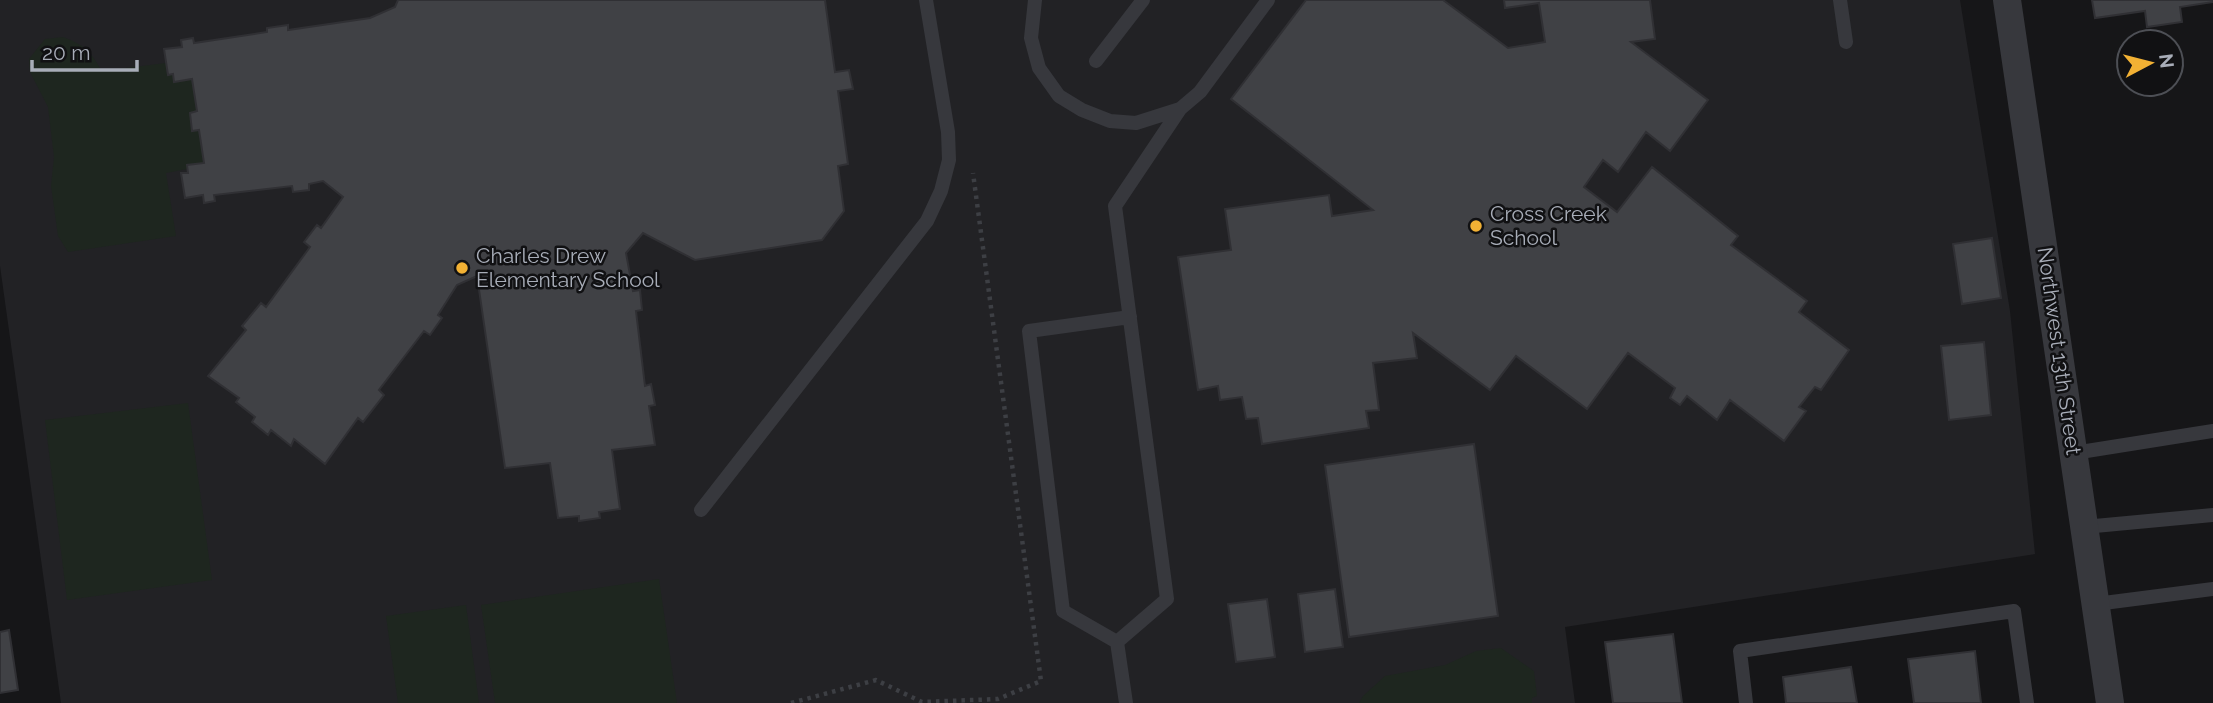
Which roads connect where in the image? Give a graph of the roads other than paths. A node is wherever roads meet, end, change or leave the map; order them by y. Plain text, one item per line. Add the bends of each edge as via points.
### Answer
1 (926, 0) edge
2 (1035, 0) edge
3 (1143, 0) edge
4 (1268, 0) edge
5 (1840, 0) edge
6 (2007, 0) edge
7 (1846, 42) dead end
8 (1097, 61) dead end
9 (1180, 109) junction
10 (1130, 317) junction
11 (2213, 430) edge
12 (2074, 453) junction
13 (701, 510) dead end
14 (2213, 515) edge
15 (2084, 527) junction
16 (2213, 589) edge
17 (2096, 604) junction
18 (1117, 642) junction
19 (1126, 703) edge
20 (1746, 703) edge
21 (2027, 703) edge
22 (2110, 703) edge

1 - 13 lane via 948,131 949,160 941,191 927,220
2 - 9 lane via 1031,38 1039,68 1059,96 1110,121 1136,123
3 - 8 lane
4 - 9 lane via 1200,92
5 - 7 lane
6 - 12 street, Northwest 13th Street
9 - 10 lane via 1115,206
10 - 18 lane via 1167,599
10 - 18 lane via 1028,331 1063,611
11 - 12 lane
12 - 15 street, Northwest 13th Street
14 - 15 lane
15 - 17 street, Northwest 13th Street
16 - 17 lane
17 - 22 street, Northwest 13th Street
18 - 19 lane
20 - 21 lane via 1740,651 2014,611

